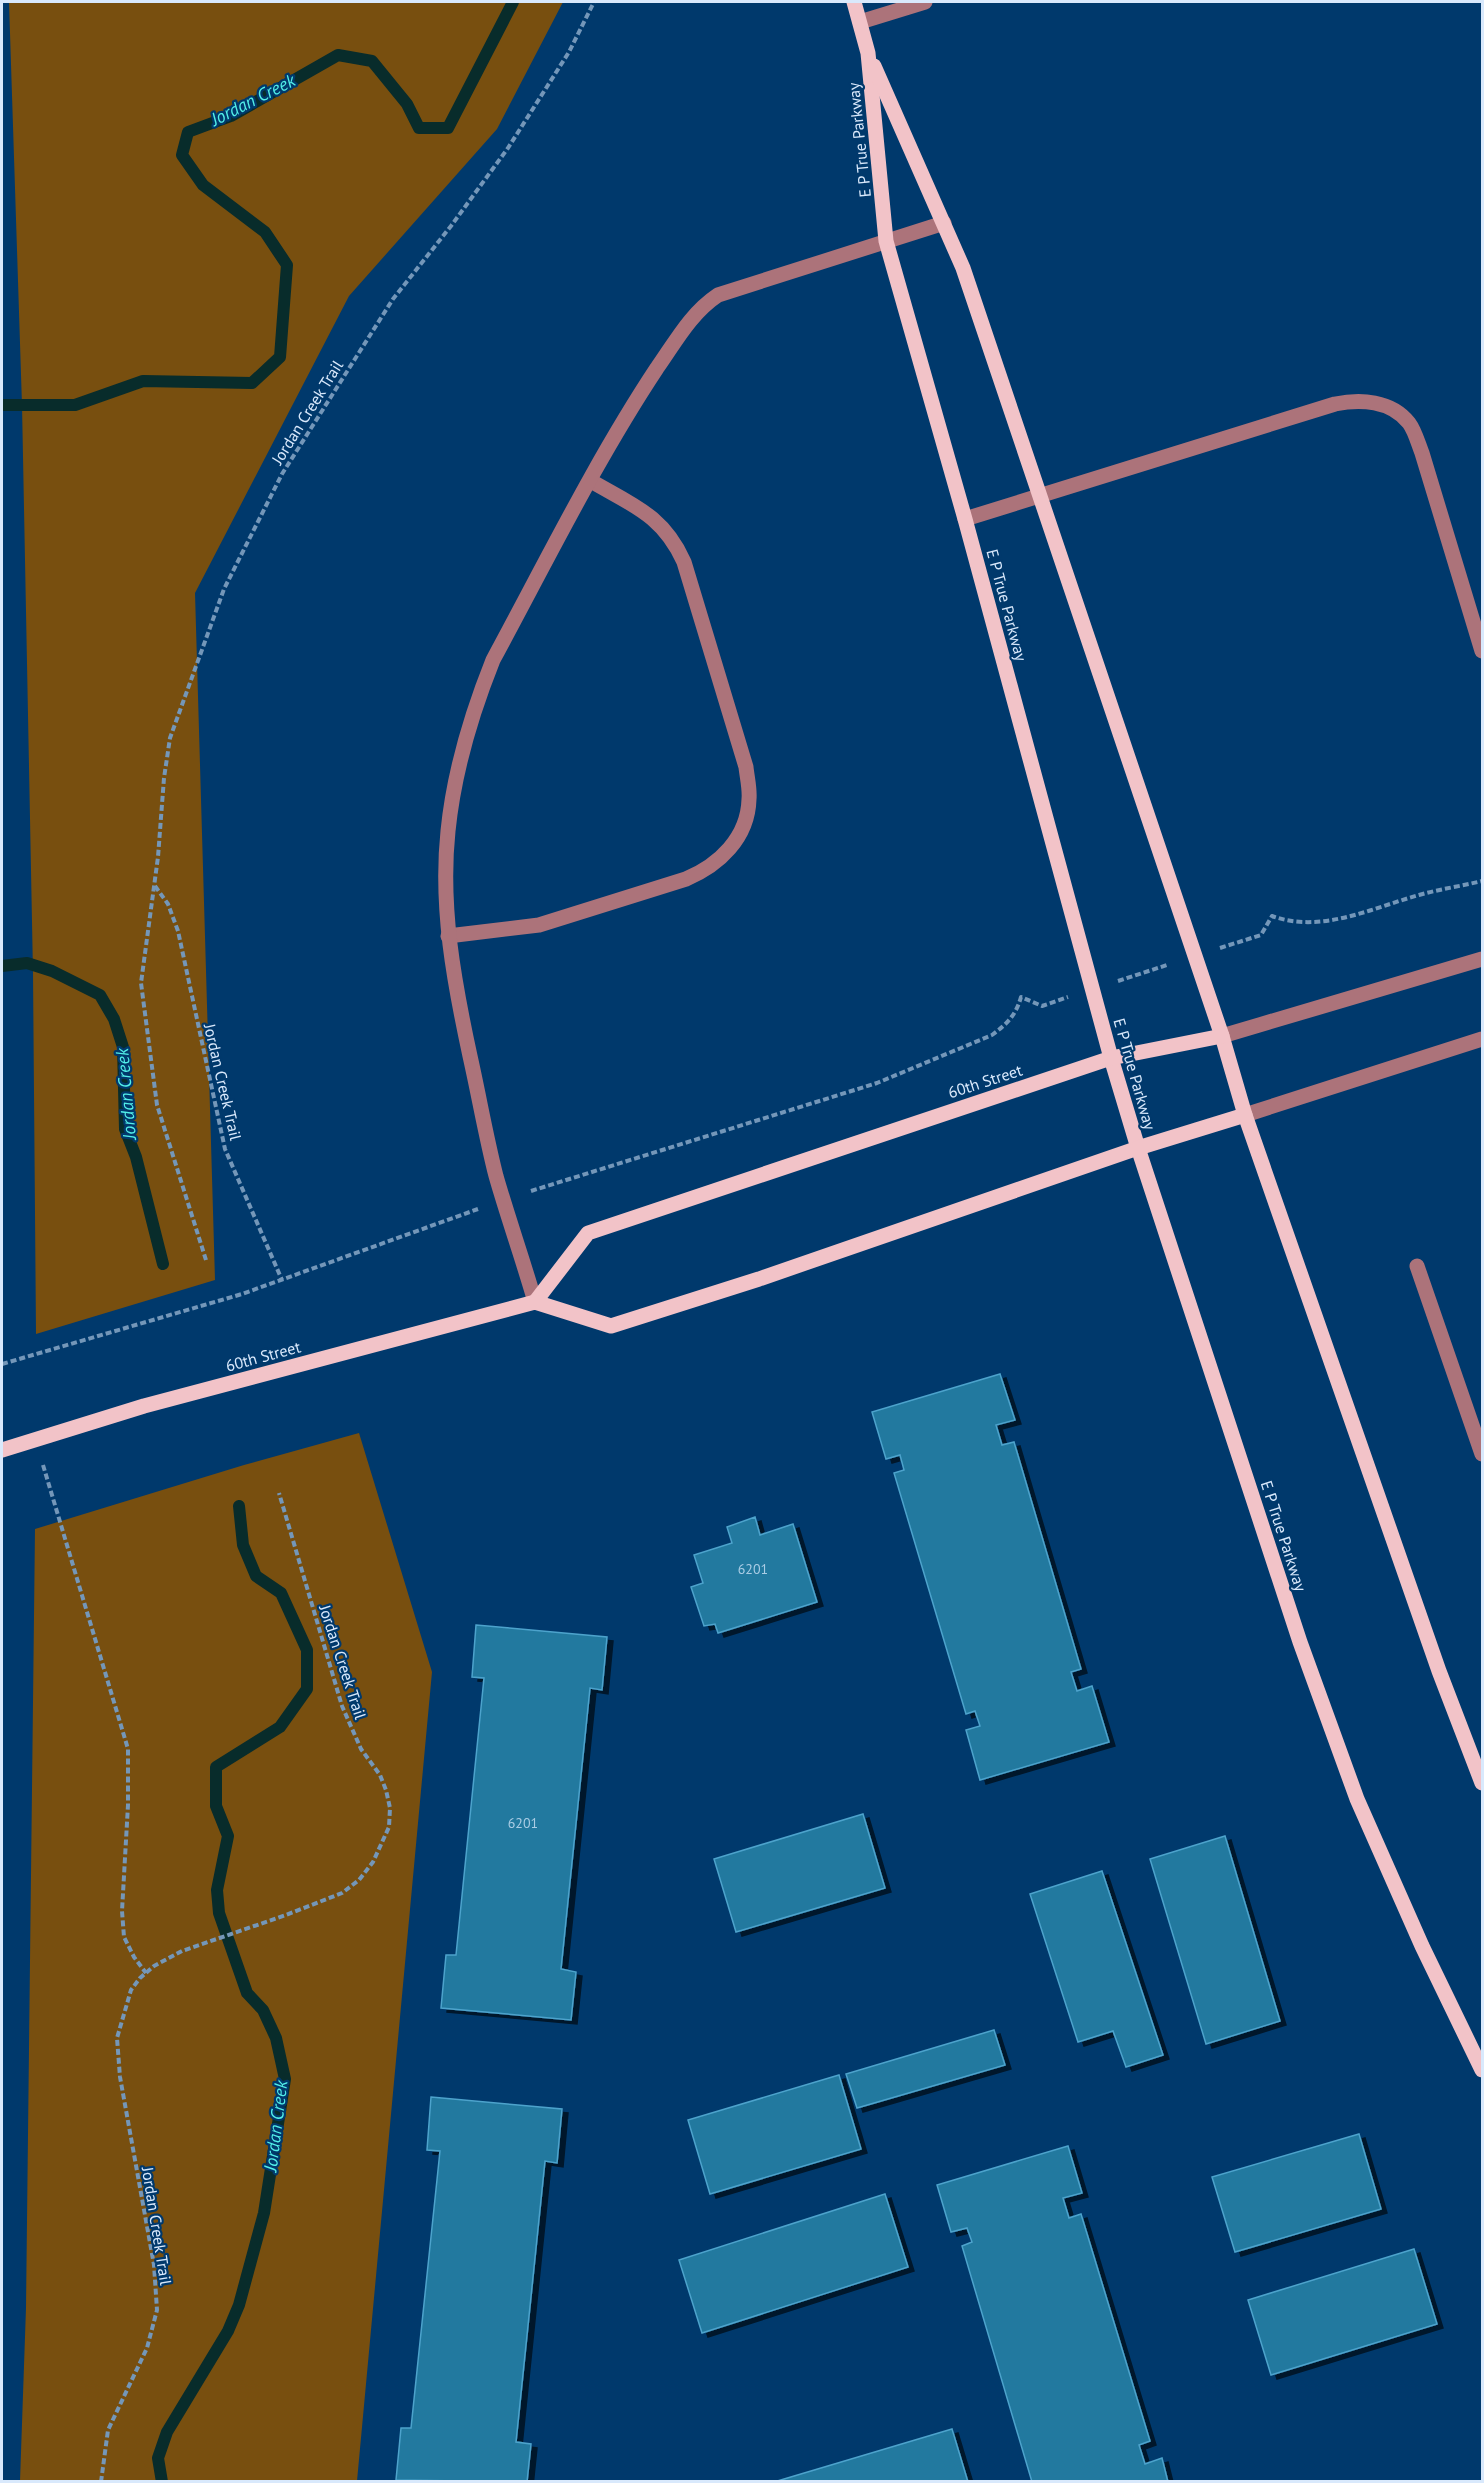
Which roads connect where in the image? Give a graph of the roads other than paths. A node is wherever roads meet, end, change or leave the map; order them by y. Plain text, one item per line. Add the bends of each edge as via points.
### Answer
1 (854, 2) edge
2 (925, 2) edge
3 (860, 22) junction
4 (868, 53) junction
5 (944, 223) junction
6 (886, 241) junction
7 (591, 481) junction
8 (1040, 497) junction
9 (965, 519) junction
10 (1482, 651) edge
11 (448, 936) junction
12 (1482, 959) edge
13 (1222, 1036) junction
14 (1482, 1039) edge
15 (1111, 1058) junction
16 (1245, 1115) junction
17 (1138, 1148) junction
18 (1417, 1266) dead end
19 (535, 1302) junction
20 (2, 1450) edge
21 (1482, 1454) edge
22 (1482, 1782) edge
23 (1482, 2070) edge

1 - 3 main road, E P True Parkway
2 - 3 street
3 - 4 main road, E P True Parkway
4 - 5 main road, E P True Parkway
4 - 6 main road, E P True Parkway
5 - 6 street
5 - 8 main road, E P True Parkway via 963,268
6 - 7 street via 718,295 704,305 691,318 636,400
6 - 9 main road, E P True Parkway
7 - 11 street via 493,660 477,701 464,744 448,831
7 - 11 street via 653,517 676,545 684,562 746,767 747,817 740,834 718,862 686,879 539,926
8 - 9 street
8 - 10 street via 1335,404 1359,401 1383,405 1409,423 1422,453
8 - 13 main road, E P True Parkway
9 - 15 main road, E P True Parkway
11 - 19 street via 457,997 496,1176
12 - 13 street, 60th Street
13 - 15 main road, 60th Street
13 - 16 main road, E P True Parkway
14 - 16 street
15 - 17 main road, E P True Parkway
15 - 19 main road, 60th Street via 588,1233
16 - 17 main road
16 - 22 main road, E P True Parkway via 1439,1671
17 - 19 main road via 759,1280 611,1326
17 - 23 main road, E P True Parkway via 1300,1642 1357,1799
18 - 21 street
19 - 20 main road, 60th Street via 144,1406

